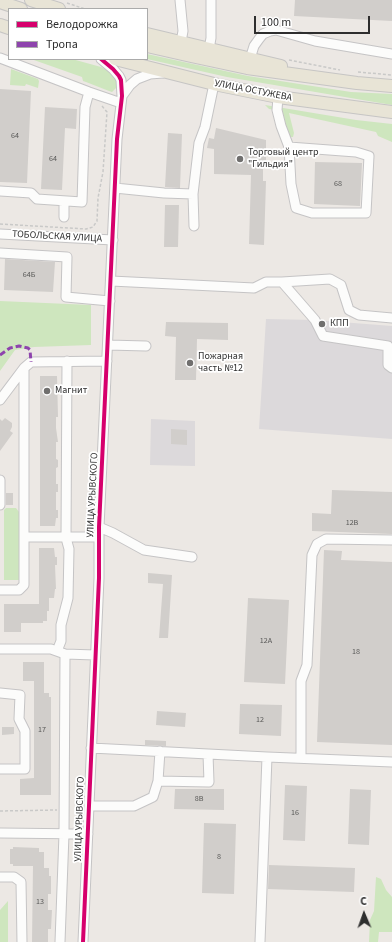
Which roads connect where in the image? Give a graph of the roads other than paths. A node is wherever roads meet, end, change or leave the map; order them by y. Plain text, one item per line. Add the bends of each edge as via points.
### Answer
1 (31, 0) edge
2 (180, 0) edge
3 (211, 0) edge
4 (0, 2) edge
5 (61, 6) edge
6 (18, 8) edge
7 (148, 34) edge
8 (181, 42) junction
9 (148, 46) edge
10 (209, 49) junction
11 (392, 54) edge
12 (0, 58) edge
13 (250, 59) junction
14 (101, 60) edge
15 (119, 60) edge
16 (170, 73) junction
17 (357, 83) junction
18 (214, 84) junction
19 (392, 86) edge
20 (89, 92) junction
21 (278, 97) junction
22 (121, 100) junction
23 (392, 112) edge
24 (290, 148) junction
25 (116, 188) junction
26 (0, 191) edge
27 (193, 194) junction
28 (64, 201) junction
29 (64, 217) dead end
30 (194, 226) dead end
31 (0, 234) edge
32 (113, 240) junction
33 (0, 253) edge
34 (111, 281) junction
35 (282, 282) junction
36 (110, 301) junction
37 (392, 318) edge
38 (108, 345) junction
39 (146, 346) dead end
40 (107, 361) junction
41 (67, 362) junction
42 (24, 368) junction
43 (392, 368) edge
44 (0, 400) edge
45 (0, 480) edge
46 (0, 504) edge
47 (99, 532) junction
48 (25, 537) junction
49 (66, 538) junction
50 (392, 540) edge
51 (192, 557) dead end
52 (0, 590) edge
53 (0, 649) edge
54 (61, 652) junction
55 (95, 655) junction
56 (0, 693) edge
57 (91, 748) junction
58 (160, 751) junction
59 (208, 754) junction
60 (267, 757) junction
61 (300, 758) junction
62 (392, 762) edge
63 (0, 769) edge
64 (158, 781) junction
65 (89, 806) junction
66 (0, 833) edge
67 (64, 834) junction
68 (88, 834) junction
69 (0, 877) edge
70 (22, 942) edge
71 (60, 942) edge
72 (83, 942) edge
73 (260, 942) edge

1 - 5 main road
2 - 8 street via 183,31
3 - 10 street
4 - 6 main road
7 - 8 main road
8 - 10 main road
9 - 17 main road via 246,68
10 - 13 main road
11 - 13 street via 315,41 276,30 264,34 259,39
12 - 20 street
13 - 17 main road
14 - 22 street, УЛИЦА УРЫВСКОГО via 119,76
15 - 16 main road, УЛИЦА ОСТУЖЕВА
16 - 18 main road, УЛИЦА ОСТУЖЕВА
16 - 22 street via 150,74 137,79
17 - 19 main road
18 - 21 main road, УЛИЦА ОСТУЖЕВА
18 - 27 street via 199,143
20 - 22 street
20 - 28 street via 85,107 82,202
21 - 23 main road, УЛИЦА ОСТУЖЕВА
21 - 24 street via 277,110
22 - 25 street, УЛИЦА УРЫВСКОГО
24 - 24 street via 356,152 369,156 366,213 312,213 296,208
25 - 27 street
25 - 32 street, УЛИЦА УРЫВСКОГО
26 - 28 street via 31,193 37,199
27 - 30 street
28 - 29 street
31 - 32 street, ТОБОЛЬСКАЯ УЛИЦА
32 - 34 street, УЛИЦА УРЫВСКОГО
33 - 36 street via 67,257 66,297
34 - 35 street via 254,288 266,282
34 - 36 street, УЛИЦА УРЫВСКОГО
35 - 37 street via 330,280 341,285 349,310 359,315
35 - 43 street via 315,320 323,336 388,346 388,365
36 - 38 street, УЛИЦА УРЫВСКОГО
38 - 39 street
38 - 40 street, УЛИЦА УРЫВСКОГО
40 - 41 street
40 - 47 street, УЛИЦА УРЫВСКОГО
41 - 42 street via 31,362
41 - 49 street
42 - 44 street
42 - 48 street
45 - 46 street
47 - 49 street
47 - 51 street via 112,533 144,550
47 - 55 street, УЛИЦА УРЫВСКОГО
48 - 49 street
48 - 52 street via 24,585 19,590
49 - 54 street via 69,549 68,598 61,625
50 - 61 street via 326,539 317,544 312,555 307,665 301,681
53 - 54 street via 51,649
54 - 55 street
54 - 67 street
55 - 57 street, УЛИЦА УРЫВСКОГО
56 - 63 street via 20,695 19,719 25,731 24,769
57 - 58 street
57 - 65 street, УЛИЦА УРЫВСКОГО
58 - 59 street
58 - 64 street
59 - 60 street
59 - 64 street via 209,782
60 - 61 street
60 - 73 street
61 - 62 street
64 - 65 street via 153,797 134,806
65 - 68 street, УЛИЦА УРЫВСКОГО
66 - 67 street
67 - 68 street
67 - 71 street
68 - 72 street, УЛИЦА УРЫВСКОГО
69 - 70 street via 14,877 21,882

